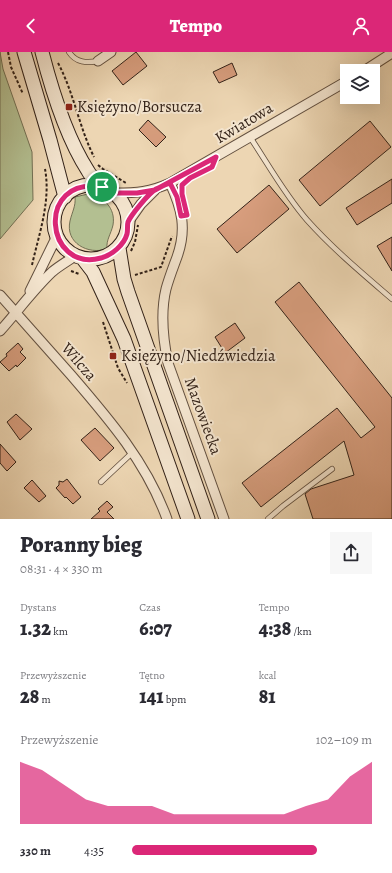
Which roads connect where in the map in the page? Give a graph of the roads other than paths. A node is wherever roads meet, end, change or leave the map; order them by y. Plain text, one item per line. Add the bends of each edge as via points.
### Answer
1 (24, 52) edge
2 (42, 52) edge
3 (69, 52) edge
4 (111, 52) edge
5 (392, 53) edge
6 (98, 61) joint
7 (375, 64) edge
8 (340, 85) edge
9 (250, 137) junction
10 (170, 183) junction
11 (102, 187) junction
12 (155, 190) junction
13 (115, 193) junction
14 (64, 197) junction
15 (129, 221) junction
16 (57, 236) junction
17 (119, 248) junction
18 (79, 257) junction
19 (0, 295) edge
20 (27, 298) junction
21 (392, 299) edge
22 (16, 313) junction
23 (0, 330) edge
24 (133, 452) junction
25 (332, 469) dead end
26 (101, 482) dead end
27 (167, 519) edge
28 (188, 519) edge
29 (208, 519) edge
30 (224, 519) edge
31 (268, 519) edge

1 - 14 main road
2 - 11 main road via 63,119 78,153 88,172
3 - 6 lane via 80,61
4 - 6 street
5 - 7 street
8 - 9 street, Kwiatowa
9 - 10 street, Kwiatowa
9 - 21 lane via 307,220 345,259
10 - 12 street, Kwiatowa
10 - 30 street, Mazowiecka via 177,197 183,225 182,241 166,290 162,324 164,343 168,363
11 - 13 main road
11 - 14 main road via 82,186
12 - 13 street, Kwiatowa
12 - 15 street, Kwiatowa
13 - 15 main road via 125,206
14 - 16 main road via 57,209 54,223
15 - 17 main road via 126,235
16 - 18 main road via 68,251
16 - 20 street
17 - 18 main road via 102,258 92,260
17 - 29 main road via 128,292
18 - 20 street via 54,271
18 - 28 main road via 93,272 124,340
19 - 22 street, Wilcza
20 - 22 street
22 - 23 street
22 - 24 street, Wilcza via 106,416
24 - 26 lane
24 - 27 street via 150,480
25 - 31 lane

